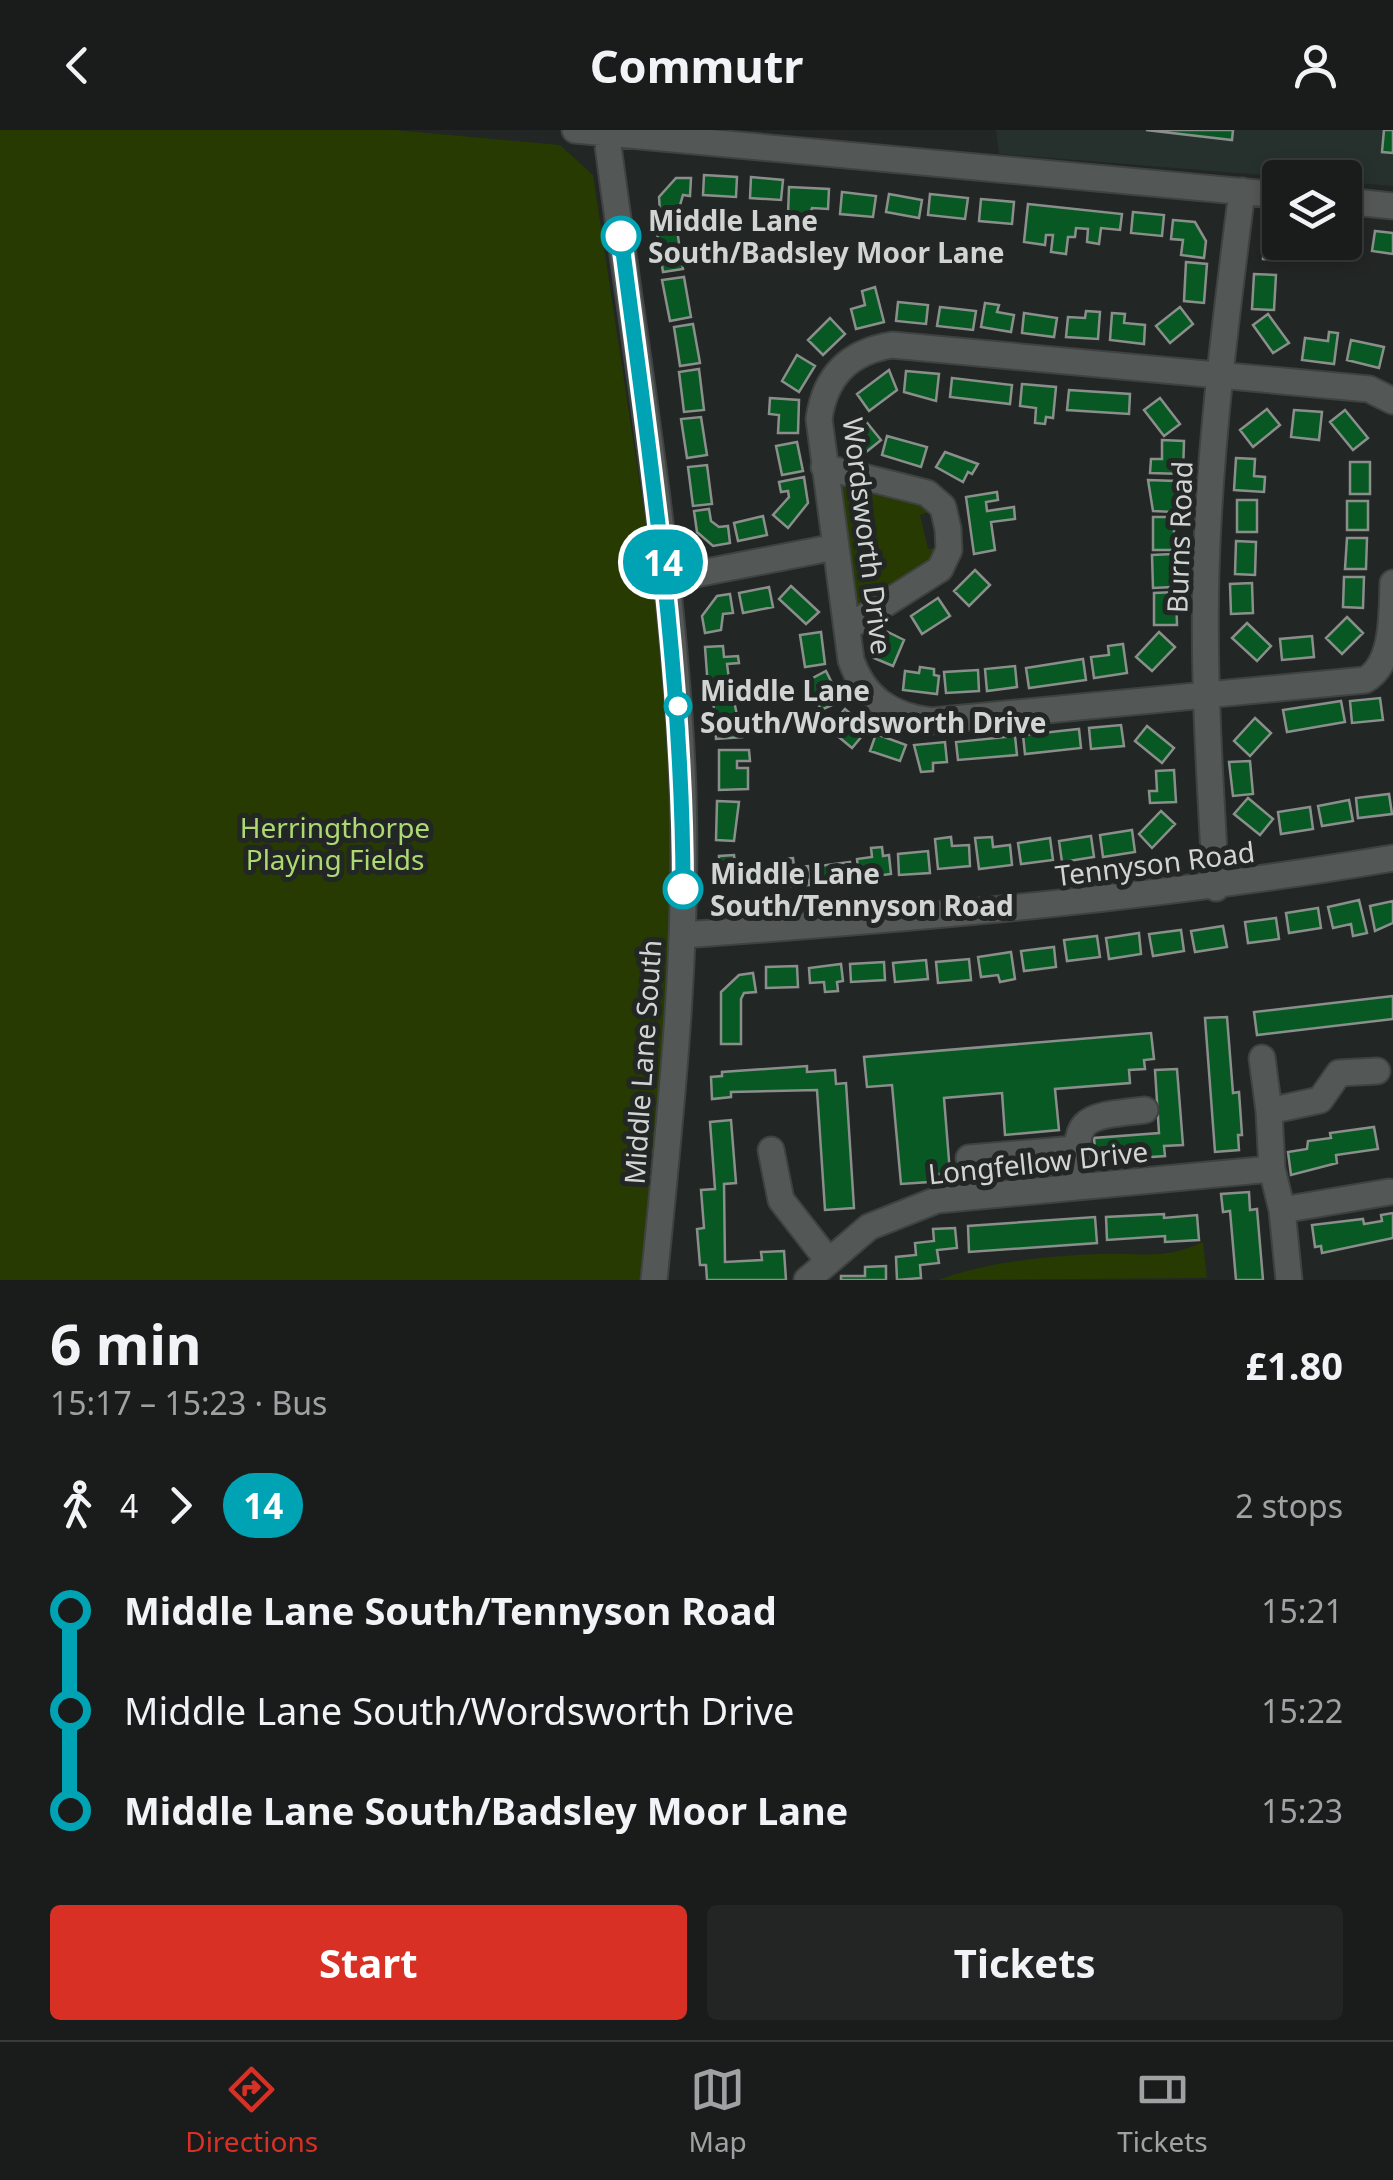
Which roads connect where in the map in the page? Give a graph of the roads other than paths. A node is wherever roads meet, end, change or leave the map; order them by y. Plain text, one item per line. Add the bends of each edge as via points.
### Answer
1 (574, 130) edge
2 (606, 131) edge
3 (694, 135) edge
4 (845, 141) edge
5 (1242, 191) junction
6 (1262, 193) edge
7 (1362, 203) edge
8 (1393, 206) edge
9 (1219, 374) junction
10 (1393, 401) edge
11 (824, 467) junction
12 (836, 547) junction
13 (665, 580) junction
14 (1393, 583) edge
15 (848, 628) junction
16 (1205, 696) junction
17 (1393, 858) edge
18 (1216, 888) junction
19 (683, 934) junction
20 (1262, 1058) dead end
21 (1376, 1071) dead end
22 (1145, 1110) dead end
23 (1268, 1111) junction
24 (1075, 1148) junction
25 (771, 1150) dead end
26 (969, 1158) dead end
27 (1272, 1169) junction
28 (1080, 1186) junction
29 (1389, 1192) dead end
30 (1282, 1210) junction
31 (827, 1258) junction
32 (654, 1280) edge
33 (807, 1280) edge
34 (1289, 1280) edge

1 - 2 street
2 - 3 street
2 - 13 street, Middle Lane South
3 - 4 street
4 - 5 street
5 - 6 street
5 - 9 street, Burns Road
7 - 8 street
9 - 10 street via 1369,389
9 - 11 street, Wordsworth Drive via 913,345 876,348 848,361 827,386 819,419
9 - 16 street, Burns Road
11 - 12 street, Wordsworth Drive
11 - 15 street via 927,494 942,507 948,529 950,550 940,569
12 - 13 street
12 - 15 street, Wordsworth Drive
13 - 19 street, Middle Lane South via 682,770
14 - 16 street, Wordsworth Drive via 1389,661 1379,674
15 - 16 street, Wordsworth Drive via 851,660 867,692 911,719
16 - 18 street, Burns Road
17 - 18 street, Tennyson Road
18 - 19 street, Tennyson Road via 951,916
19 - 32 street, Middle Lane South
20 - 23 street
21 - 23 street via 1339,1073 1320,1100
22 - 24 street via 1092,1116 1078,1130
23 - 27 street
24 - 26 street
24 - 28 street
25 - 31 street via 781,1200
27 - 28 street, Longfellow Drive
27 - 30 street
28 - 31 street, Longfellow Drive via 938,1200 869,1226
29 - 30 street
30 - 34 street
31 - 33 street, Longfellow Drive

